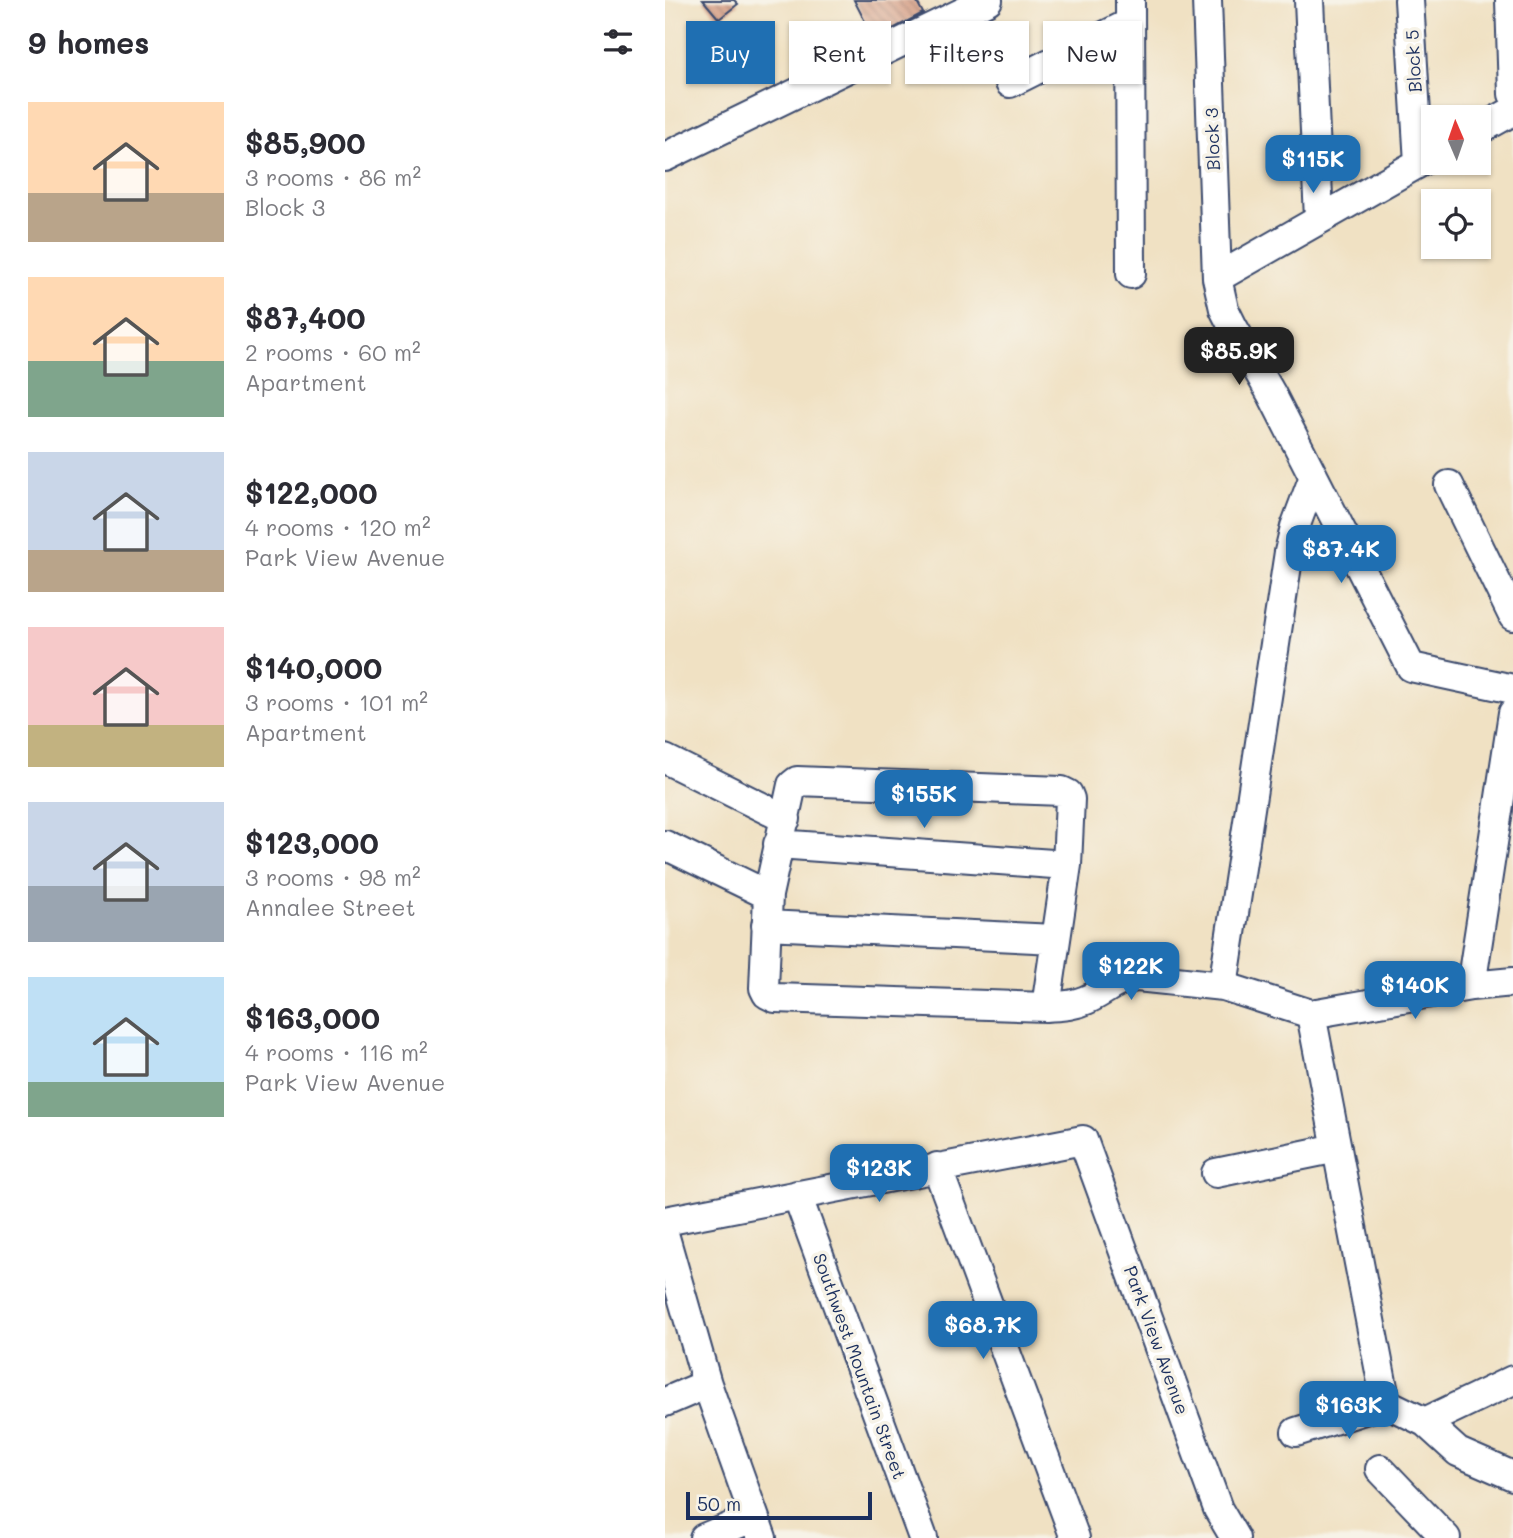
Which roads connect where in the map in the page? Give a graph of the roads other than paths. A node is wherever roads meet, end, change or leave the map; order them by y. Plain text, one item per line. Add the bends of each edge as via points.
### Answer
1 (988, 0) edge
2 (1207, 0) edge
3 (1309, 0) edge
4 (1409, 0) edge
5 (1510, 0) edge
6 (1130, 12) edge
7 (1029, 72) edge
8 (1513, 94) edge
9 (1513, 111) edge
10 (1421, 112) edge
11 (1491, 123) edge
12 (665, 157) edge
13 (1421, 162) edge
14 (1319, 219) junction
15 (1131, 274) dead end
16 (1217, 278) junction
17 (1313, 479) junction
18 (1449, 485) dead end
19 (1513, 616) edge
20 (1513, 689) edge
21 (1513, 713) edge
22 (665, 760) edge
23 (782, 831) junction
24 (665, 845) edge
25 (1067, 865) junction
26 (768, 895) junction
27 (766, 925) junction
28 (1055, 939) junction
29 (1513, 982) edge
30 (1223, 986) junction
31 (1471, 986) junction
32 (1046, 1007) junction
33 (1311, 1014) junction
34 (1337, 1149) junction
35 (937, 1167) junction
36 (1216, 1173) dead end
37 (797, 1195) junction
38 (665, 1221) edge
39 (665, 1237) edge
40 (1513, 1380) edge
41 (707, 1384) junction
42 (665, 1402) edge
43 (1386, 1403) junction
44 (1425, 1422) junction
45 (1296, 1432) dead end
46 (1380, 1469) dead end
47 (1513, 1476) edge
48 (758, 1527) edge
49 (704, 1538) edge
50 (923, 1538) edge
51 (1075, 1538) edge
52 (1235, 1538) edge
53 (1446, 1538) edge

1 - 12 street
2 - 16 street, Block 3
3 - 14 street
4 - 10 street, Block 5
5 - 8 street
6 - 7 street
6 - 15 street
9 - 11 street
13 - 14 street
14 - 16 street
16 - 17 street, Block 3 via 1228,318
17 - 20 street, Block 3 via 1411,667
17 - 30 street via 1289,552
18 - 19 street
21 - 31 street
22 - 23 street
23 - 25 street
23 - 25 street via 792,785 797,781 1062,791 1070,799
23 - 26 street
24 - 26 street
25 - 28 street
26 - 27 street
27 - 28 street
27 - 32 street via 764,988 775,998
28 - 32 street
29 - 31 street
30 - 32 street via 1123,978 1086,1000
30 - 33 street
31 - 33 street
33 - 34 street
34 - 36 street
34 - 43 street
35 - 37 street
35 - 51 street
35 - 52 street, Park View Avenue via 1083,1140 1218,1509
37 - 38 street
37 - 50 street, Southwest Mountain Street
39 - 41 street
40 - 44 street
41 - 42 street
41 - 48 street
43 - 44 street
43 - 45 street
44 - 47 street via 1458,1452
46 - 53 street
48 - 49 street

